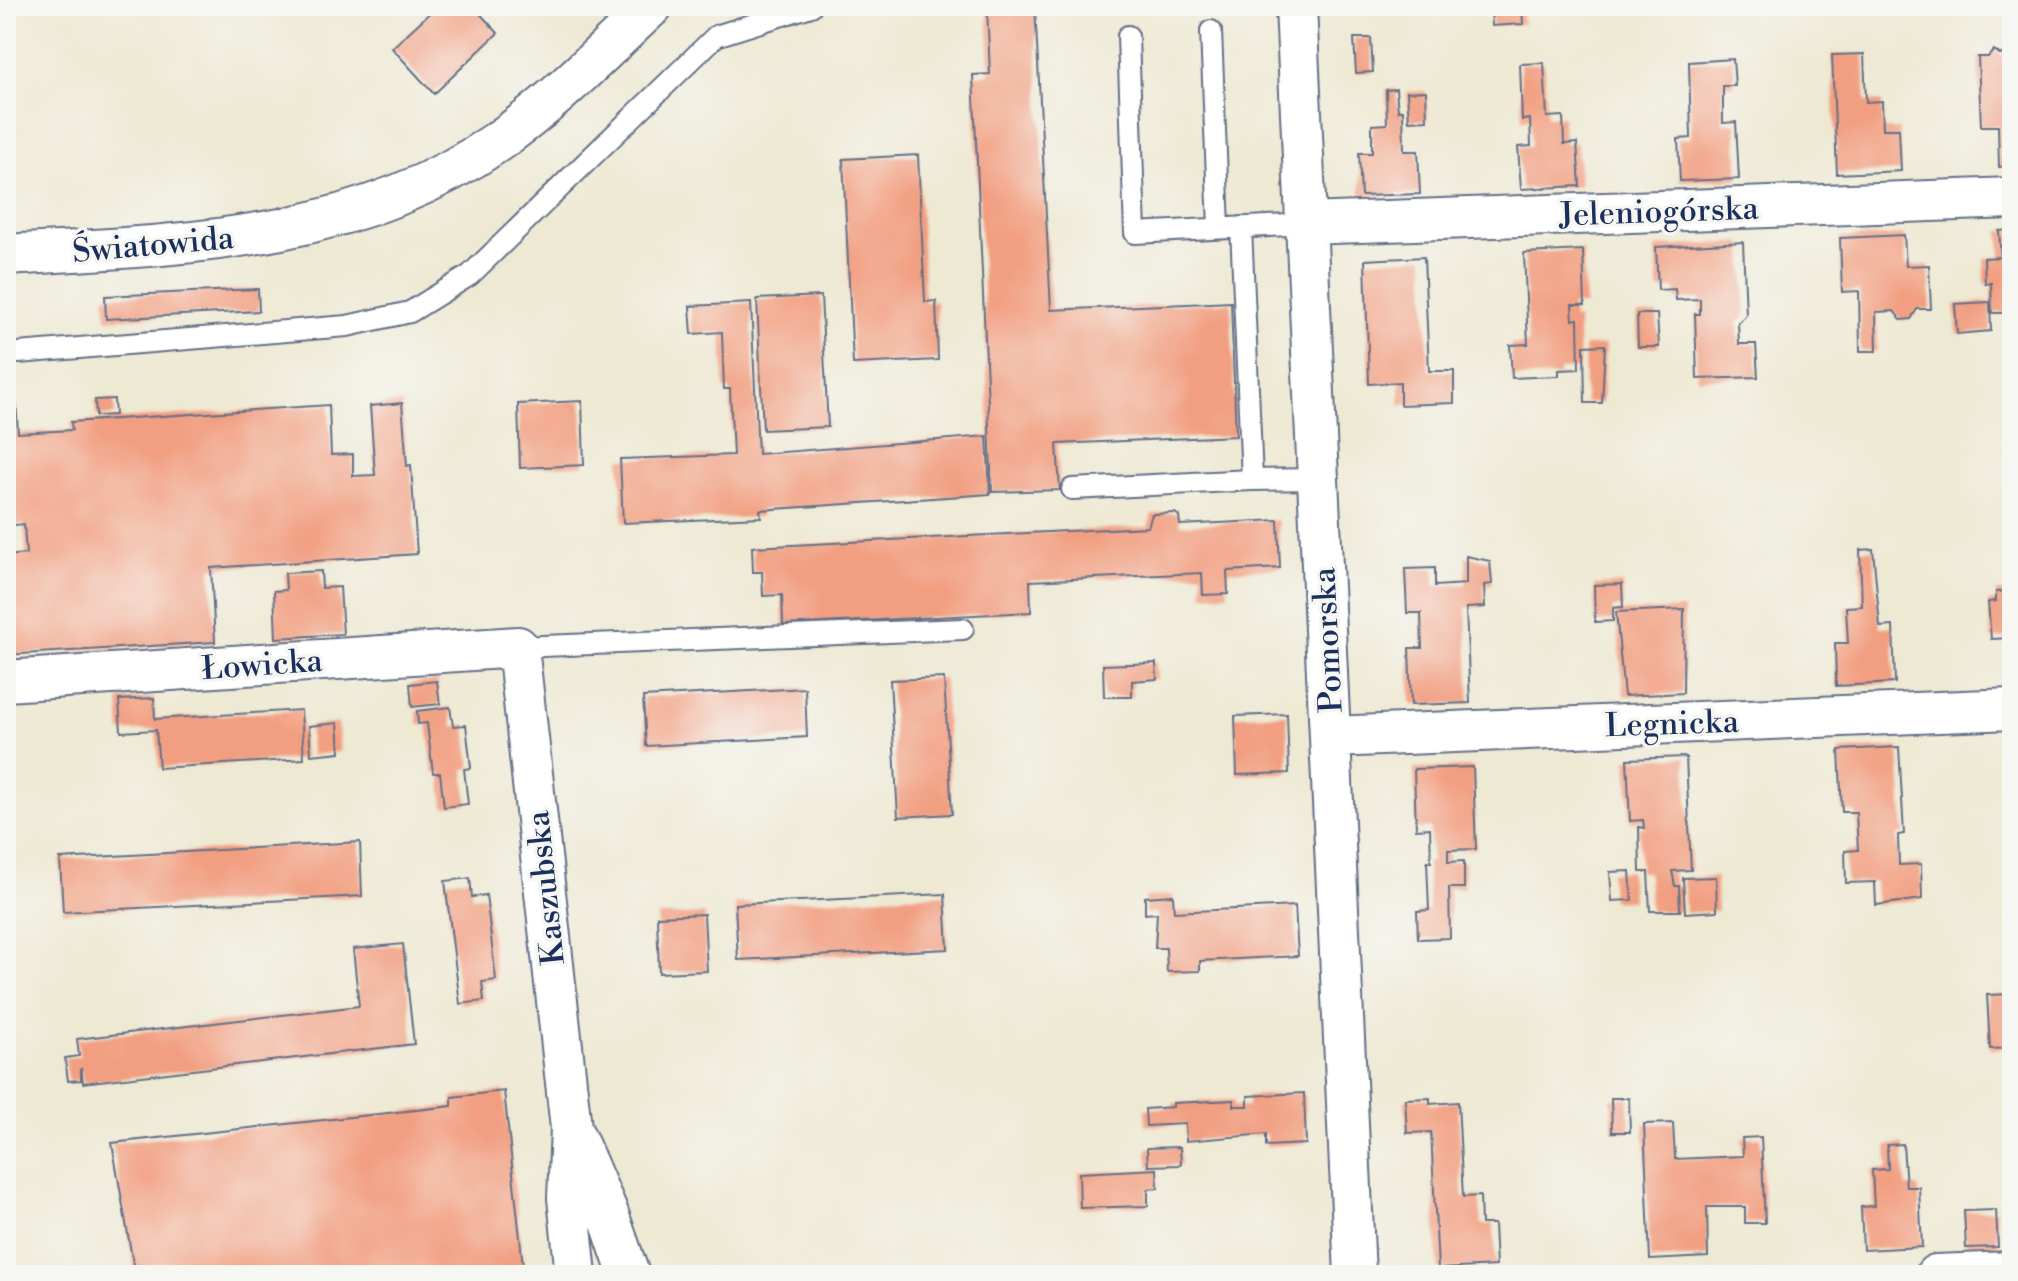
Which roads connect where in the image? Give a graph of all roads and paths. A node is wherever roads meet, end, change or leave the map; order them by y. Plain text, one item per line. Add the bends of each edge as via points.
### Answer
1 (652, 6) edge
2 (811, 6) edge
3 (1296, 6) edge
4 (1211, 31) dead end
5 (1128, 36) dead end
6 (2012, 198) edge
7 (1307, 224) junction
8 (1241, 227) junction
9 (1219, 228) junction
10 (6, 255) edge
11 (6, 354) edge
12 (1319, 479) junction
13 (1252, 480) junction
14 (1072, 489) dead end
15 (963, 629) dead end
16 (518, 647) junction
17 (6, 681) edge
18 (2012, 709) edge
19 (1332, 737) junction
20 (571, 1128) junction
21 (2012, 1272) edge
22 (576, 1275) edge
23 (629, 1275) edge
24 (1355, 1275) edge
25 (1936, 1275) edge

1 - 10 street, Światowida via 557,97 495,144 434,179 370,205 298,228 236,239
2 - 11 lane via 716,36 470,275 410,312 334,328
3 - 7 street, Pomorska
4 - 9 lane
5 - 9 lane via 1135,233
6 - 7 street, Jeleniogórska
7 - 8 lane
7 - 12 street, Pomorska
8 - 9 lane
8 - 13 lane
12 - 13 lane
12 - 19 street, Pomorska
13 - 14 lane
15 - 16 lane
16 - 17 street, Łowicka
16 - 20 street, Kaszubska
18 - 19 street, Legnicka
19 - 24 street, Pomorska
20 - 22 street, Kaszubska via 568,1198
20 - 23 street, Kaszubska
21 - 25 street

